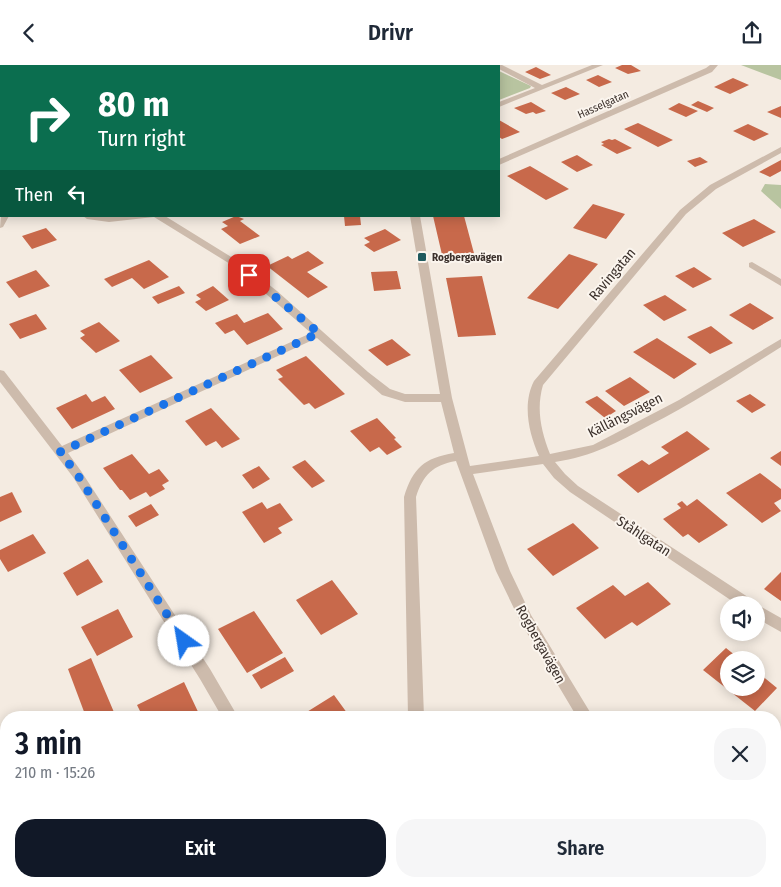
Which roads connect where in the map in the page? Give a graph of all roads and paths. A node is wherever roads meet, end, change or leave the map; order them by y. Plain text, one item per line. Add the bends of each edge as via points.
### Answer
1 (599, 65) edge
2 (714, 65) edge
3 (500, 67) edge
4 (541, 88) junction
5 (500, 105) edge
6 (781, 150) edge
7 (500, 162) edge
8 (160, 217) edge
9 (415, 217) edge
10 (752, 265) dead end
11 (781, 283) edge
12 (319, 333) junction
13 (781, 341) edge
14 (0, 373) edge
15 (446, 398) junction
16 (60, 452) junction
17 (461, 456) junction
18 (546, 459) junction
19 (465, 471) junction
20 (735, 596) edge
21 (765, 616) edge
22 (781, 626) edge
23 (226, 711) edge
24 (416, 711) edge
25 (581, 711) edge

1 - 4 street
2 - 7 street, Hasselgatan via 709,70
3 - 4 street
4 - 5 street
6 - 18 street, Ravingatan via 713,187 683,212 538,383 533,394 533,411
8 - 12 street via 238,265
9 - 15 street, Rogbergavägen
10 - 11 street
12 - 15 street via 386,392 405,398
12 - 16 street
13 - 18 street, Källängsvägen via 683,403 615,439 573,455
14 - 16 street
15 - 17 street, Rogbergavägen
16 - 23 street
17 - 19 street, Rogbergavägen
17 - 24 street via 438,459 423,468 415,479 410,497
18 - 19 street, Källängsvägen
18 - 20 street, Ståhlgatan via 574,489
19 - 25 street, Rogbergavägen via 503,571 526,619
21 - 22 street

